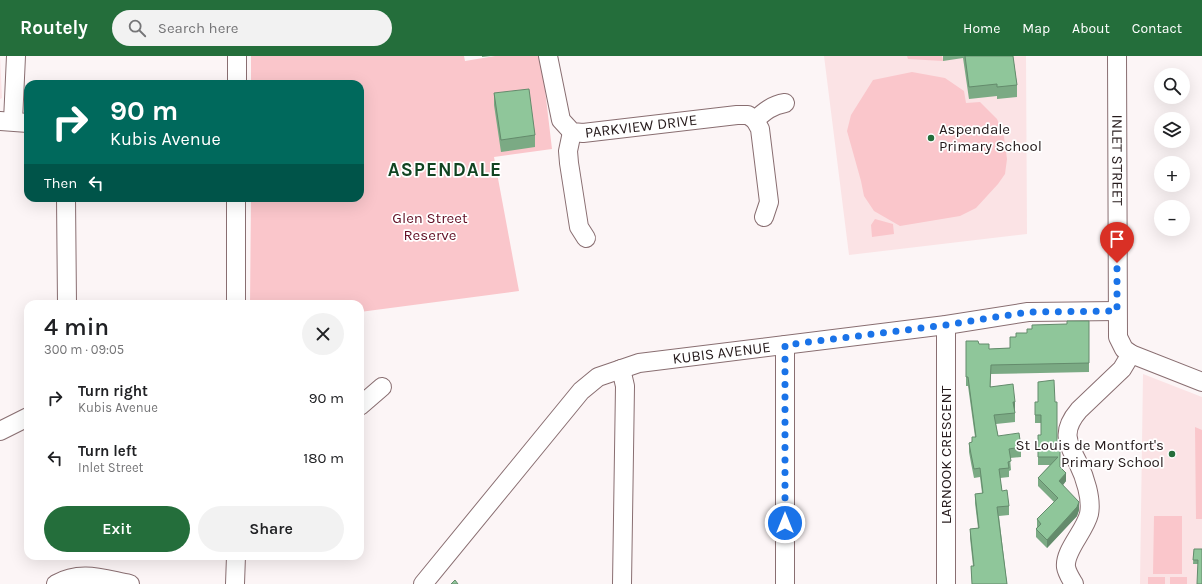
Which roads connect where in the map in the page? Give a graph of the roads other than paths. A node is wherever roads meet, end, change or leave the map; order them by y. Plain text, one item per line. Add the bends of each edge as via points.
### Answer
1 (16, 56) edge
2 (236, 56) edge
3 (548, 56) edge
4 (1117, 56) edge
5 (236, 80) edge
6 (785, 103) dead end
7 (755, 120) junction
8 (17, 122) edge
9 (572, 132) junction
10 (66, 202) edge
11 (236, 202) edge
12 (764, 217) dead end
13 (586, 238) dead end
14 (67, 300) edge
15 (236, 300) edge
16 (1117, 311) junction
17 (946, 325) junction
18 (785, 345) junction
19 (1126, 350) junction
20 (621, 368) junction
21 (603, 376) junction
22 (1202, 382) edge
23 (382, 387) dead end
24 (364, 403) edge
25 (624, 410) junction
26 (24, 419) edge
27 (0, 432) edge
28 (236, 560) edge
29 (56, 584) edge
30 (130, 584) edge
31 (235, 584) edge
32 (423, 584) edge
33 (622, 584) edge
34 (785, 584) edge
35 (946, 584) edge
36 (1074, 584) edge

1 - 8 street
2 - 5 street
3 - 9 street, PARKVIEW DRIVE via 561,120
4 - 16 street, INLET STREET
6 - 7 street via 778,104
7 - 9 street, PARKVIEW DRIVE via 748,115 737,115 583,133
7 - 12 street via 760,129 769,202
9 - 13 street via 568,151 569,163 579,227
10 - 14 street
11 - 15 street
16 - 17 street, KUBIS AVENUE via 1028,312
16 - 19 street, INLET STREET via 1118,333
17 - 18 street, KUBIS AVENUE
17 - 35 street, LARNOOK CRESCENT
18 - 20 street, KUBIS AVENUE via 639,363
18 - 34 street
19 - 22 street
19 - 36 street via 1122,369 1073,417 1068,433 1068,445 1082,474 1090,508 1086,523 1066,563
20 - 21 street, KUBIS AVENUE
20 - 25 street via 625,386
21 - 25 street via 616,391
21 - 32 street, KUBIS AVENUE via 581,391
23 - 24 street
25 - 33 street
26 - 27 street
28 - 31 street
29 - 30 street via 67,578 83,576

